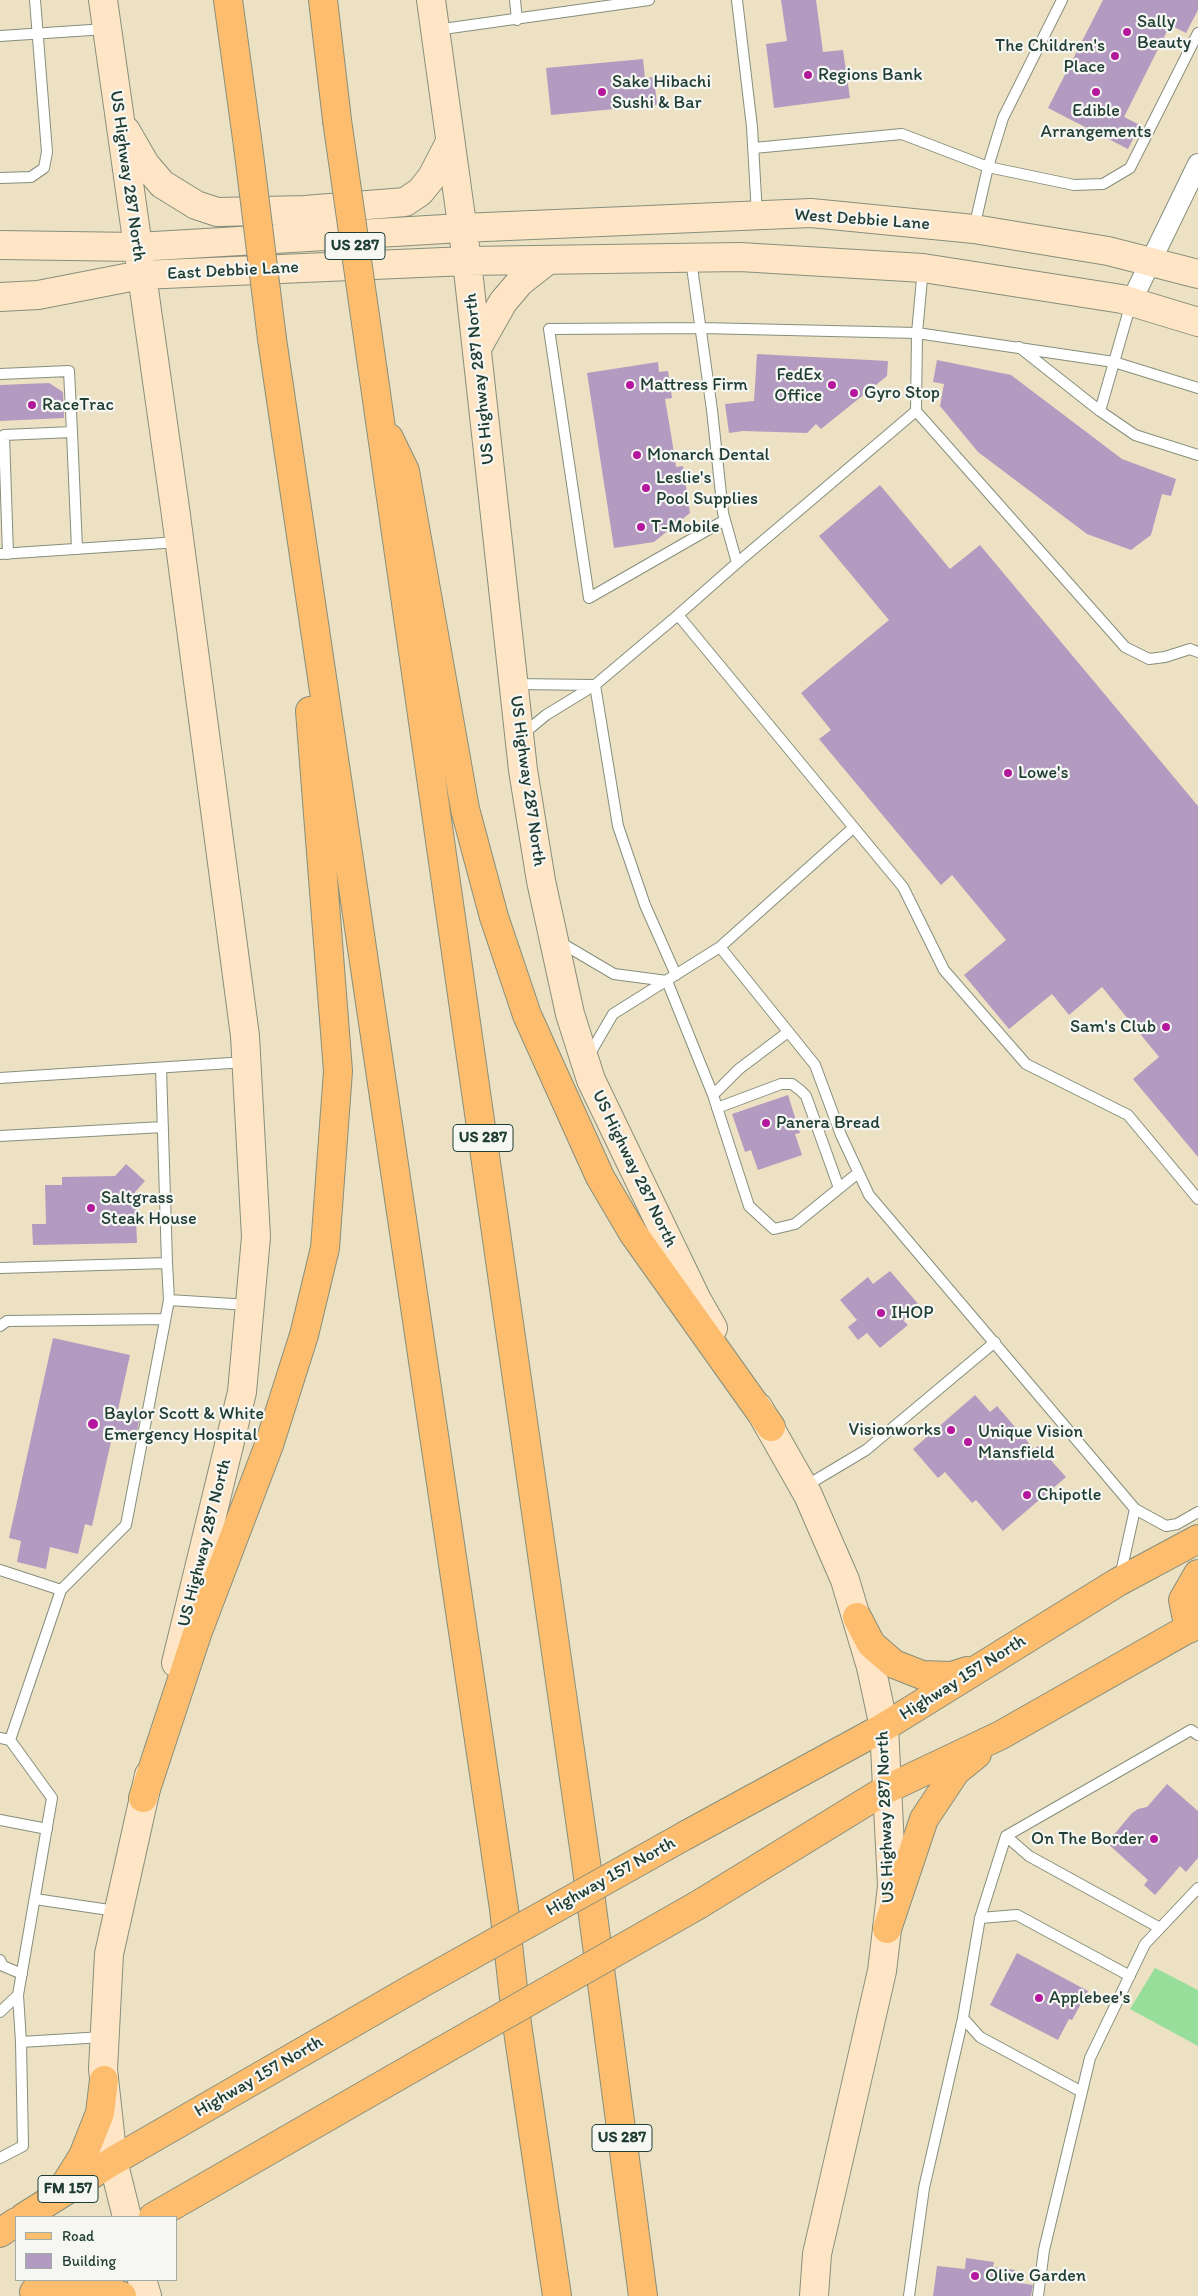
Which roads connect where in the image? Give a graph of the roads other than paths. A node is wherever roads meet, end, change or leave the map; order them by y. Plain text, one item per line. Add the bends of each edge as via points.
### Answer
1 (35, 0) edge
2 (104, 0) edge
3 (228, 0) edge
4 (323, 0) edge
5 (431, 0) edge
6 (515, 0) edge
7 (649, 0) edge
8 (737, 0) edge
9 (1062, 0) edge
10 (517, 20) junction
11 (107, 29) junction
12 (436, 30) junction
13 (37, 33) junction
14 (1198, 33) edge
15 (0, 36) edge
16 (120, 119) junction
17 (450, 142) junction
18 (754, 148) junction
19 (1198, 164) edge
20 (988, 167) junction
21 (0, 178) edge
22 (757, 216) junction
23 (462, 228) junction
24 (974, 229) junction
25 (0, 245) edge
26 (137, 247) junction
27 (691, 258) junction
28 (548, 260) junction
29 (467, 261) junction
30 (1150, 261) junction
31 (923, 268) junction
32 (1198, 274) edge
33 (141, 275) junction
34 (0, 297) edge
35 (1131, 302) junction
36 (1198, 322) edge
37 (700, 328) junction
38 (917, 333) junction
39 (1018, 346) junction
40 (477, 348) junction
41 (1114, 362) junction
42 (0, 374) edge
43 (1198, 388) edge
44 (916, 411) junction
45 (1100, 411) junction
46 (378, 414) junction
47 (72, 432) junction
48 (2, 435) edge
49 (1198, 455) edge
50 (725, 520) junction
51 (179, 542) junction
52 (77, 549) junction
53 (4, 554) edge
54 (737, 563) junction
55 (307, 572) junction
56 (678, 615) junction
57 (1198, 652) edge
58 (514, 684) junction
59 (595, 685) junction
60 (519, 737) junction
61 (853, 828) junction
62 (553, 938) junction
63 (720, 947) junction
64 (676, 975) junction
65 (667, 981) junction
66 (788, 1032) junction
67 (247, 1062) junction
68 (585, 1062) junction
69 (161, 1068) junction
70 (0, 1078) edge
71 (713, 1095) junction
72 (717, 1108) junction
73 (163, 1127) junction
74 (0, 1136) edge
75 (858, 1173) junction
76 (839, 1188) junction
77 (1198, 1199) edge
78 (167, 1263) junction
79 (0, 1268) edge
80 (169, 1300) junction
81 (250, 1305) junction
82 (165, 1319) junction
83 (0, 1326) edge
84 (995, 1342) junction
85 (770, 1428) junction
86 (803, 1487) junction
87 (1135, 1510) junction
88 (1198, 1512) edge
89 (1198, 1539) edge
90 (0, 1570) edge
91 (1198, 1574) edge
92 (1118, 1582) junction
93 (61, 1590) junction
94 (857, 1617) junction
95 (1193, 1629) edge
96 (981, 1667) junction
97 (884, 1727) junction
98 (1001, 1735) junction
99 (1198, 1735) edge
100 (5, 1739) edge
101 (887, 1789) junction
102 (143, 1798) junction
103 (0, 1820) edge
104 (47, 1829) junction
105 (1006, 1836) junction
106 (1198, 1888) edge
107 (35, 1899) junction
108 (118, 1911) junction
109 (980, 1918) junction
110 (1160, 1928) junction
111 (887, 1929) junction
112 (0, 1960) edge
113 (22, 1974) junction
114 (1130, 1976) junction
115 (18, 1995) junction
116 (0, 2012) edge
117 (963, 2018) junction
118 (106, 2037) junction
119 (21, 2042) junction
120 (104, 2080) junction
121 (1082, 2092) junction
122 (0, 2158) edge
123 (113, 2161) junction
124 (58, 2196) junction
125 (26, 2216) edge
126 (127, 2216) edge
127 (155, 2216) edge
128 (15, 2223) edge
129 (0, 2233) edge
130 (142, 2281) edge
131 (38, 2289) edge
132 (122, 2296) edge
133 (147, 2296) edge
134 (557, 2296) edge
135 (643, 2296) edge
136 (814, 2296) edge
137 (909, 2296) edge
138 (1038, 2296) edge

1 - 13 lane
2 - 11 main road, US Highway 287 North
3 - 55 main road, bridge via 272,339
4 - 46 main road, US 287, bridge
5 - 12 main road, US Highway 287 North
6 - 10 lane
7 - 10 lane
8 - 18 lane
9 - 20 lane via 1003,118
10 - 12 lane
11 - 13 lane
11 - 16 main road, US Highway 287 North
12 - 17 main road, US Highway 287 North
13 - 15 lane
13 - 21 lane via 47,152 44,168 31,177
14 - 20 lane via 1130,168 1103,184 1074,185
16 - 17 main road via 145,164 162,184 217,212 305,210 404,202 420,192 432,177
16 - 26 main road, US Highway 287 North
17 - 23 main road, US Highway 287 North
18 - 20 lane via 902,134
18 - 22 lane
19 - 30 street
20 - 24 lane
22 - 23 main road, West Debbie Lane
22 - 24 main road, West Debbie Lane via 811,213
23 - 26 main road, East Debbie Lane
23 - 29 main road, US Highway 287 North
24 - 30 main road, West Debbie Lane
25 - 26 main road, East Debbie Lane
26 - 33 main road, US Highway 287 North
27 - 28 main road
27 - 31 main road via 740,257
27 - 37 lane
28 - 29 main road
28 - 40 main road via 506,298
29 - 33 main road, East Debbie Lane
29 - 40 main road, US Highway 287 North
30 - 32 main road, West Debbie Lane
30 - 35 street
31 - 35 main road
31 - 38 lane
33 - 34 main road, East Debbie Lane via 38,295
33 - 51 main road, US Highway 287 North
35 - 36 main road
35 - 41 lane
37 - 38 lane
37 - 50 lane
37 - 50 lane via 549,330 589,598
38 - 39 lane
38 - 44 lane
39 - 41 lane
39 - 45 lane
40 - 58 main road, US Highway 287 North
41 - 43 lane
41 - 45 lane
42 - 47 lane via 69,371
44 - 54 lane
44 - 57 lane via 1125,647 1149,659 1190,648
45 - 49 lane via 1135,435
46 - 85 main road via 405,471 465,809 494,917 527,1015 600,1177 628,1225
46 - 135 main road, US 287 via 579,1813
47 - 48 lane
47 - 52 lane
48 - 53 lane
50 - 54 lane
51 - 52 lane
51 - 67 main road, US Highway 287 North
52 - 53 lane
54 - 56 lane
55 - 102 main road via 307,669 338,1071 325,1248 304,1336 270,1445 197,1634
55 - 134 main road via 504,1909
56 - 59 lane
56 - 61 lane
58 - 59 lane
58 - 60 main road, US Highway 287 North
59 - 60 lane via 546,715
59 - 64 lane via 618,826 646,905
60 - 62 main road, US Highway 287 North
61 - 63 lane
61 - 77 lane via 903,887 944,970 1026,1064 1128,1115
62 - 65 lane via 614,974
62 - 68 main road, US Highway 287 North via 570,1014
63 - 64 lane
63 - 66 lane
64 - 65 lane
65 - 68 lane via 613,1014
65 - 71 lane
66 - 71 lane via 739,1069
66 - 75 lane via 815,1064
67 - 69 lane
67 - 81 main road, US Highway 287 North via 256,1237
68 - 85 main road, US Highway 287 North via 697,1300
69 - 70 lane
69 - 73 lane
71 - 72 lane
72 - 76 lane via 781,1084 792,1084 806,1096
72 - 76 lane via 749,1206 774,1229 795,1224
73 - 74 lane
73 - 78 lane
75 - 76 lane
75 - 84 lane via 869,1195
78 - 79 lane
78 - 80 lane
80 - 81 lane
80 - 82 lane
81 - 102 main road, US Highway 287 North via 242,1392
82 - 83 lane via 7,1321
82 - 93 lane via 126,1525
84 - 86 lane via 866,1450
84 - 87 lane
85 - 86 main road, US Highway 287 North
86 - 94 main road, US Highway 287 North via 845,1580
87 - 88 lane via 1166,1526 1177,1524
87 - 92 lane
89 - 92 main road, Highway 157 North
90 - 93 lane
91 - 95 main road via 1183,1600
92 - 96 main road, Highway 157 North
93 - 100 lane
94 - 96 main road via 871,1644 894,1664 922,1675 952,1676
94 - 97 main road, US Highway 287 North
95 - 98 main road
96 - 97 main road, Highway 157 North
97 - 101 main road, US Highway 287 North
97 - 123 main road, Highway 157 North, bridge via 415,1987
98 - 101 main road
98 - 111 main road via 956,1771 924,1819
99 - 105 lane via 1191,1730
100 - 104 lane via 52,1798
101 - 111 main road, US Highway 287 North via 892,1886
101 - 127 main road, bridge via 698,1905
102 - 108 main road, US Highway 287 North
103 - 104 lane
104 - 107 lane
105 - 109 lane
105 - 110 lane via 1030,1856
106 - 110 lane
107 - 108 lane
107 - 113 lane
108 - 118 main road, US Highway 287 North via 109,1954
109 - 114 lane via 1018,1915
109 - 117 lane
110 - 114 lane via 1145,1944
111 - 136 main road, US Highway 287 North via 882,1971 817,2254
112 - 113 lane via 4,1966
113 - 115 lane
114 - 121 lane via 1090,2058
115 - 116 lane
115 - 119 lane
117 - 121 lane via 980,2037
117 - 137 lane via 924,2188
118 - 119 lane
118 - 120 main road, US Highway 287 North
119 - 122 lane via 22,2146
120 - 123 main road, US Highway 287 North
120 - 124 main road via 100,2113 86,2148
121 - 138 lane via 1044,2250
123 - 124 main road, Highway 157 North / FM 157
123 - 126 main road, US Highway 287 North
124 - 125 main road, Highway 157 North / FM 157
128 - 129 main road
130 - 133 main road
131 - 132 main road via 66,2285 98,2287

